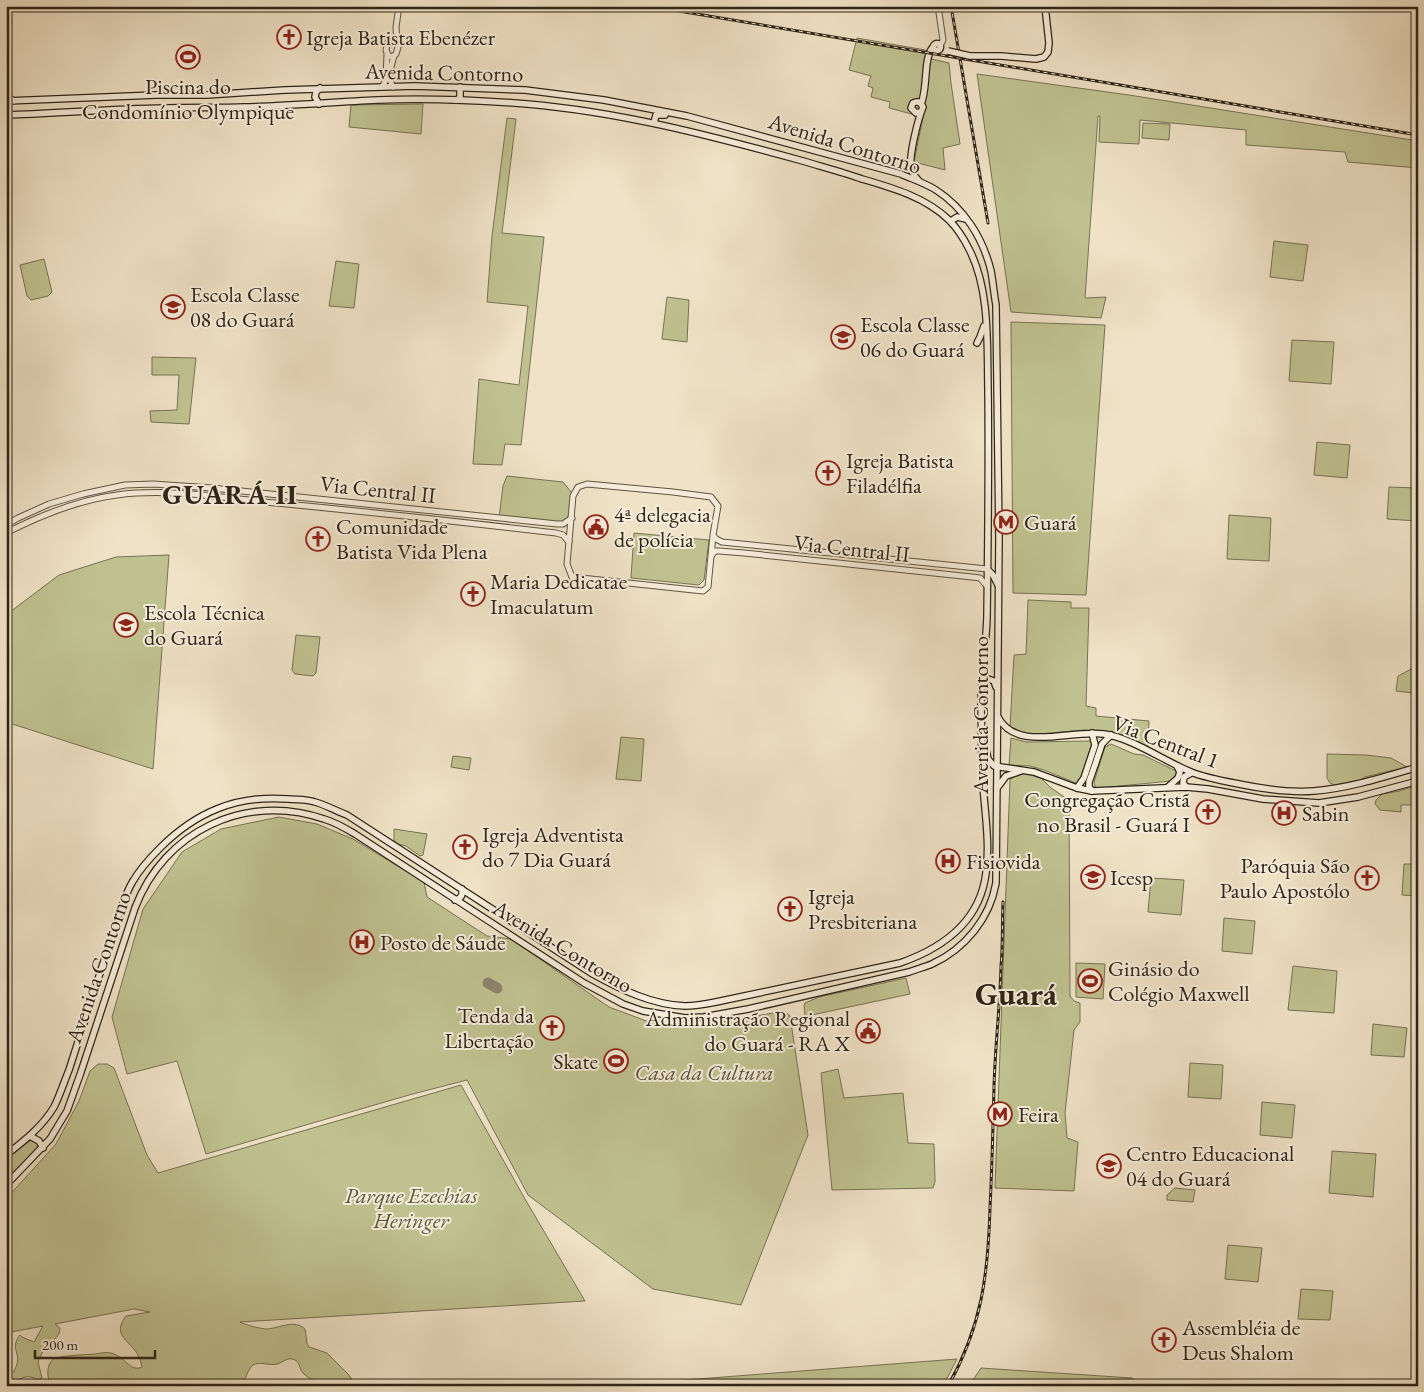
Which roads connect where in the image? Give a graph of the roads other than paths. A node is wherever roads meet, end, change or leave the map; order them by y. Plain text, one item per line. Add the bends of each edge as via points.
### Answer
1 (399, 6) edge
2 (938, 6) edge
3 (1045, 6) edge
4 (6, 16) edge
5 (6, 26) edge
6 (396, 27) junction
7 (390, 40) junction
8 (397, 41) junction
9 (937, 47) junction
10 (387, 54) junction
11 (394, 56) junction
12 (382, 87) junction
13 (393, 87) junction
14 (460, 87) junction
15 (320, 88) junction
16 (6, 92) edge
17 (171, 95) junction
18 (156, 96) junction
19 (31, 100) junction
20 (455, 100) junction
21 (6, 101) edge
22 (14, 101) junction
23 (919, 103) junction
24 (319, 104) junction
25 (154, 108) junction
26 (169, 108) junction
27 (917, 112) junction
28 (672, 113) junction
29 (32, 114) junction
30 (6, 115) edge
31 (654, 123) junction
32 (767, 137) junction
33 (760, 149) junction
34 (900, 174) junction
35 (923, 183) junction
36 (968, 220) junction
37 (951, 222) junction
38 (986, 322) junction
39 (977, 343) dead end
40 (997, 430) junction
41 (988, 431) junction
42 (988, 471) junction
43 (999, 472) junction
44 (153, 484) junction
45 (999, 484) junction
46 (989, 486) junction
47 (212, 488) junction
48 (154, 492) junction
49 (212, 497) junction
50 (376, 505) junction
51 (375, 512) junction
52 (18, 518) junction
53 (572, 518) junction
54 (6, 525) edge
55 (22, 525) junction
56 (6, 533) edge
57 (713, 536) junction
58 (569, 542) junction
59 (744, 544) junction
60 (744, 553) junction
61 (712, 555) junction
62 (898, 559) junction
63 (953, 566) junction
64 (897, 569) junction
65 (987, 569) junction
66 (951, 575) junction
67 (987, 586) junction
68 (999, 587) junction
69 (981, 688) junction
70 (997, 692) junction
71 (997, 715) junction
72 (981, 718) junction
73 (1092, 733) junction
74 (1111, 735) junction
75 (1177, 766) junction
76 (1418, 767) edge
77 (997, 768) junction
78 (1025, 770) junction
79 (1191, 773) junction
80 (1418, 781) edge
81 (1348, 786) junction
82 (1168, 787) junction
83 (1186, 787) junction
84 (997, 788) junction
85 (1077, 788) junction
86 (1092, 791) junction
87 (1346, 798) junction
88 (284, 799) junction
89 (330, 808) junction
90 (282, 810) junction
91 (326, 819) junction
92 (395, 846) junction
93 (388, 855) junction
94 (139, 871) junction
95 (149, 878) junction
96 (983, 888) junction
97 (462, 889) junction
98 (994, 894) junction
99 (455, 900) junction
100 (118, 917) junction
101 (130, 923) junction
102 (962, 926) junction
103 (969, 937) junction
104 (900, 963) junction
105 (591, 973) junction
106 (900, 974) junction
107 (584, 983) junction
108 (672, 1004) junction
109 (686, 1006) junction
110 (669, 1016) junction
111 (684, 1018) junction
112 (30, 1136) junction
113 (42, 1148) junction
114 (6, 1155) edge
115 (6, 1185) edge

1 - 6 street
2 - 9 street via 942,34
3 - 9 main road, bridge via 1049,43 1044,57 970,56
4 - 5 street via 9,22
6 - 7 street
6 - 8 street
7 - 8 street
7 - 10 street
8 - 11 street via 398,49
9 - 23 main road via 929,54
10 - 11 street
10 - 12 street via 386,80
11 - 13 street via 389,76
12 - 13 main road, Avenida Contorno
12 - 15 main road, Avenida Contorno
13 - 14 main road, Avenida Contorno
14 - 20 main road via 461,96
14 - 28 main road, Avenida Contorno via 575,96
15 - 17 main road, Avenida Contorno
15 - 24 main road via 315,97
16 - 22 street
17 - 18 main road, Avenida Contorno
17 - 26 main road via 166,100
18 - 19 main road, Avenida Contorno
18 - 25 main road via 161,102
19 - 22 main road, Avenida Contorno
19 - 29 main road via 36,106
20 - 24 main road, Avenida Contorno
20 - 31 main road, Avenida Contorno via 530,104
21 - 22 main road, Avenida Contorno
23 - 27 main road via 922,109
23 - 27 main road via 912,106 912,110
24 - 26 main road, Avenida Contorno
25 - 26 main road, Avenida Contorno
25 - 29 main road, Avenida Contorno
27 - 34 main road via 905,170
27 - 35 main road via 911,165 913,173
28 - 31 main road via 656,115
28 - 32 main road, Avenida Contorno
29 - 30 main road, Avenida Contorno
31 - 33 main road, Avenida Contorno
32 - 33 main road
32 - 34 main road, Avenida Contorno
33 - 37 main road, Avenida Contorno via 910,195 930,205
34 - 35 main road, Avenida Contorno
35 - 36 main road, Avenida Contorno via 944,196
36 - 37 main road via 958,216
36 - 40 main road, Avenida Contorno via 986,255 996,305
37 - 38 main road, Avenida Contorno via 975,262
38 - 39 main road
38 - 41 main road, Avenida Contorno
40 - 41 main road via 993,434
40 - 43 main road, Avenida Contorno
41 - 42 main road, Avenida Contorno
42 - 43 main road via 993,476
42 - 46 main road, Avenida Contorno
43 - 45 main road, Avenida Contorno
44 - 47 street, Via Central II
44 - 48 street
44 - 52 street, Via Central II via 95,490
45 - 46 main road via 995,482
45 - 68 main road, Avenida Contorno
46 - 65 main road, Avenida Contorno
47 - 49 street
47 - 50 street, Via Central II
48 - 49 street, Via Central II
48 - 55 street, Via Central II via 92,500
49 - 51 street, Via Central II
50 - 51 street
50 - 53 street, Via Central II via 557,524
51 - 58 street, Via Central II via 559,534
52 - 54 street, Via Central II
52 - 55 street
53 - 57 street via 575,491 587,484 712,497 718,506
53 - 58 street
55 - 56 street, Via Central II
57 - 59 street, Via Central II via 722,542
57 - 61 street
58 - 61 street via 567,564 572,577 700,591 708,587
59 - 60 street
59 - 62 street, Via Central II
60 - 61 street, Via Central II via 719,551
60 - 64 street, Via Central II
62 - 63 street, Via Central II
62 - 64 street
63 - 65 street, Via Central II
63 - 66 street
64 - 66 street, Via Central II
65 - 67 main road, Avenida Contorno
65 - 68 main road
66 - 67 street, Via Central II via 978,578
67 - 69 main road, Avenida Contorno
68 - 70 main road, Avenida Contorno
69 - 70 main road via 988,678 994,681
69 - 72 main road, Avenida Contorno
70 - 71 main road, Avenida Contorno
71 - 73 main road, Via Central 1 via 1005,728 1023,736
71 - 77 main road, Avenida Contorno
72 - 77 main road via 986,755
72 - 96 main road, Avenida Contorno via 987,839
73 - 74 main road, Via Central 1
73 - 85 main road via 1094,745 1084,778
74 - 75 main road, Via Central 1
74 - 86 main road via 1102,744 1089,782
75 - 79 main road, Via Central 1
75 - 82 main road via 1178,778
76 - 81 main road, Via Central 1
77 - 78 main road, Via Central 1
77 - 84 main road, Avenida Contorno
78 - 84 main road via 1006,776
78 - 85 main road, Via Central 1
79 - 81 main road, Via Central 1 via 1278,790 1314,791
79 - 83 main road via 1184,777
80 - 87 main road, Via Central 1
81 - 87 main road via 1350,794
82 - 83 main road, Via Central 1
82 - 86 main road, Via Central 1
83 - 87 main road, Via Central 1 via 1284,802 1319,803
84 - 98 main road, Avenida Contorno
85 - 86 main road, Via Central 1
88 - 89 main road, Avenida Contorno via 315,802
88 - 90 main road via 279,805
88 - 94 main road, Avenida Contorno via 243,802 206,813 168,840
89 - 91 main road via 330,816
89 - 92 main road, Avenida Contorno
90 - 91 main road, Avenida Contorno
90 - 95 main road, Avenida Contorno via 238,815 200,830 173,850
91 - 93 main road, Avenida Contorno
92 - 93 main road via 387,849
92 - 97 main road, Avenida Contorno
93 - 99 main road, Avenida Contorno
94 - 95 main road via 146,872
94 - 100 main road, Avenida Contorno
95 - 101 main road, Avenida Contorno
96 - 98 main road via 990,887
96 - 102 main road, Avenida Contorno
97 - 99 main road via 462,895
97 - 105 main road, Avenida Contorno
98 - 103 main road, Avenida Contorno
99 - 107 main road, Avenida Contorno
100 - 101 main road via 122,924
100 - 112 main road, Avenida Contorno via 61,1092 54,1107
101 - 113 main road, Avenida Contorno via 74,1094 59,1125
102 - 103 main road via 963,933
102 - 104 main road, Avenida Contorno via 934,948
103 - 106 main road, Avenida Contorno via 940,960
104 - 106 main road via 904,968
104 - 109 main road, Avenida Contorno
105 - 107 main road via 584,976
105 - 108 main road, Avenida Contorno via 629,992
106 - 111 main road, Avenida Contorno via 748,1009
107 - 110 main road, Avenida Contorno via 623,1004
108 - 109 main road, Avenida Contorno
108 - 110 main road via 674,1010
109 - 111 main road
110 - 111 main road, Avenida Contorno
112 - 113 main road
112 - 114 main road, Avenida Contorno
113 - 115 main road, Avenida Contorno

